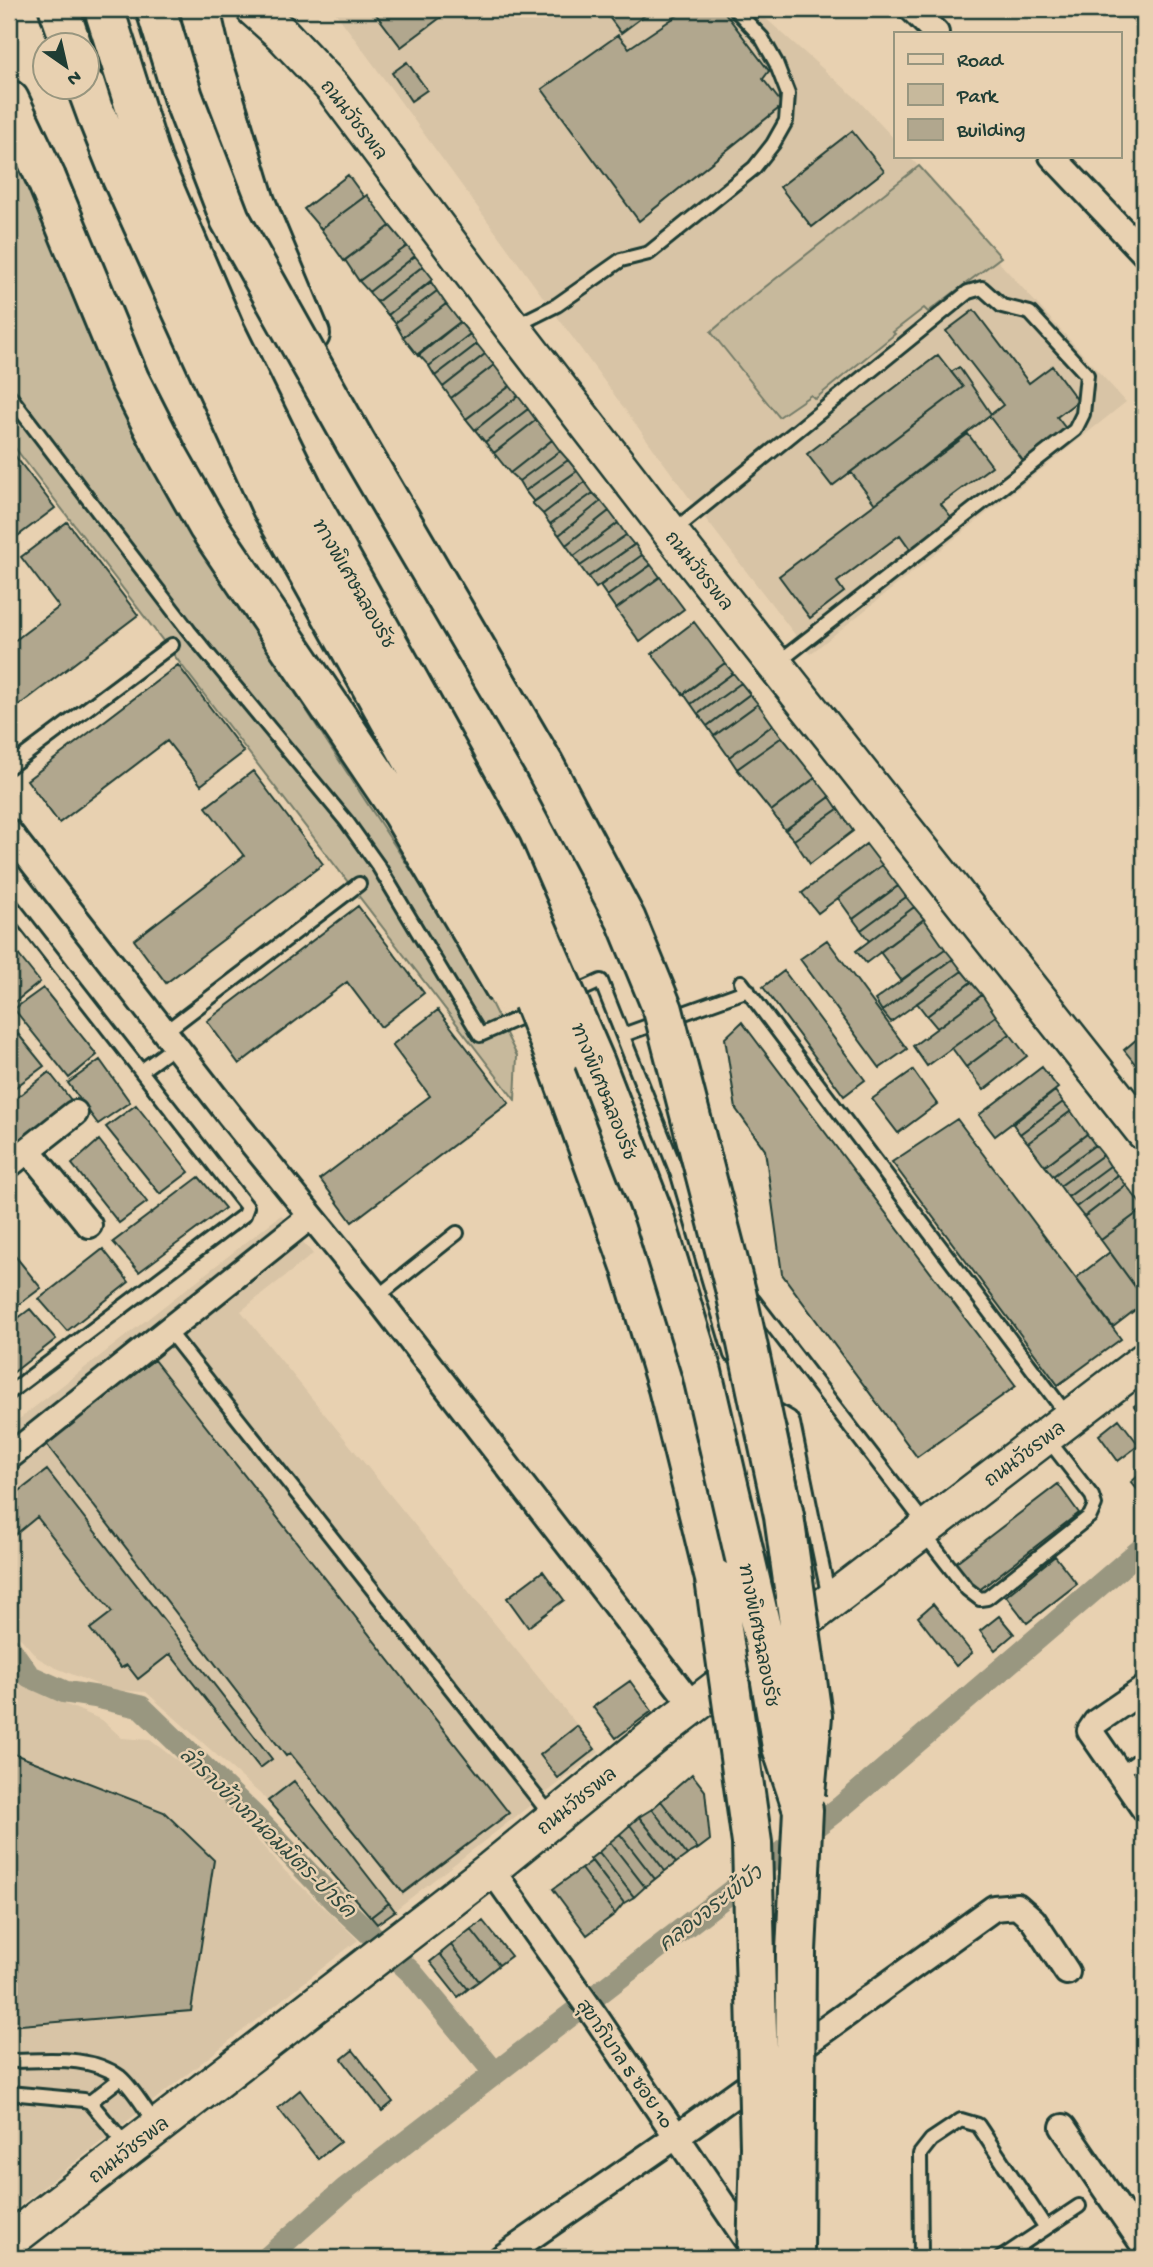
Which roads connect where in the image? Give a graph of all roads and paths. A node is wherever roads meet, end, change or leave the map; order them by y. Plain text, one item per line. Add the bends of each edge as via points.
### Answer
1 (59, 9) edge
2 (104, 9) edge
3 (156, 9) edge
4 (200, 9) edge
5 (254, 9) edge
6 (294, 9) edge
7 (735, 9) edge
8 (912, 9) edge
9 (67, 32) edge
10 (935, 32) edge
11 (333, 88) junction
12 (9, 100) edge
13 (92, 102) edge
14 (1054, 158) edge
15 (1144, 253) edge
16 (512, 327) junction
17 (9, 395) edge
18 (355, 442) junction
19 (671, 533) junction
20 (172, 645) dead end
21 (776, 664) junction
22 (9, 767) edge
23 (9, 832) edge
24 (359, 884) dead end
25 (9, 902) edge
26 (623, 1035) junction
27 (170, 1039) junction
28 (557, 1061) junction
29 (141, 1071) junction
30 (75, 1114) dead end
31 (1144, 1132) edge
32 (18, 1158) edge
33 (311, 1216) junction
34 (89, 1225) dead end
35 (457, 1233) dead end
36 (377, 1297) junction
37 (753, 1300) dead end
38 (168, 1330) junction
39 (1144, 1362) edge
40 (734, 1365) dead end
41 (741, 1390) dead end
42 (9, 1394) edge
43 (1058, 1427) junction
44 (9, 1457) edge
45 (924, 1529) junction
46 (830, 1601) junction
47 (1144, 1689) edge
48 (693, 1706) junction
49 (1144, 1756) edge
50 (1119, 1773) junction
51 (1144, 1809) edge
52 (803, 1810) junction
53 (553, 1818) junction
54 (491, 1869) junction
55 (1067, 1972) dead end
56 (9, 2061) edge
57 (121, 2078) junction
58 (9, 2093) edge
59 (90, 2102) junction
60 (158, 2126) junction
61 (1063, 2127) dead end
62 (677, 2136) junction
63 (129, 2148) junction
64 (1079, 2206) dead end
65 (1046, 2228) junction
66 (9, 2241) edge
67 (1144, 2246) edge
68 (501, 2258) edge
69 (758, 2258) edge
70 (794, 2258) edge
71 (921, 2258) edge
72 (1002, 2258) edge

1 - 9 highway
2 - 52 highway, ทางพิเศษฉลองรัช, bridge via 152,161 225,331 306,496 502,849 596,1063 654,1216 702,1372 764,1640 782,1747
3 - 18 highway, bridge via 183,97 230,219
4 - 18 highway, bridge via 255,202
5 - 11 main road, ถนนวัชรพล
6 - 11 main road
7 - 16 lane via 762,38 788,94 786,121 773,144 754,168 649,253 621,260 557,305
8 - 10 street
11 - 16 main road, ถนนวัชรพล
12 - 28 highway, bridge via 129,379 208,526 402,813 513,1000
13 - 28 highway, ทางพิเศษฉลองรัช, bridge via 122,178 271,506 474,870 520,967
14 - 15 street
16 - 19 main road, ถนนวัชรพล
17 - 26 lane via 189,631 347,822 481,1035 601,981
18 - 52 highway, bridge via 543,763 626,920 663,1010 736,1292 784,1516 812,1716
19 - 21 main road, ถนนวัชรพล
19 - 21 lane via 968,292 982,288 1002,306 1030,313 1087,375 1083,414 1075,430
20 - 22 lane
21 - 31 main road, ถนนวัชรพล
23 - 27 street
24 - 27 lane
25 - 29 lane
26 - 40 lane via 678,1175
26 - 43 lane via 744,986
27 - 29 lane
27 - 33 street
28 - 69 highway, ทางพิเศษฉลองรัช, bridge via 631,1266 668,1388 715,1579 752,1843 760,2147
29 - 42 lane via 247,1207 244,1215
30 - 32 street
32 - 34 street
33 - 36 street
33 - 38 street
35 - 36 lane
36 - 48 street
37 - 45 lane
38 - 44 street
38 - 53 lane
39 - 43 main road, ถนนวัชรพล
41 - 46 lane via 793,1423
43 - 45 main road, ถนนวัชรพล
43 - 45 lane via 1092,1496 1090,1516 987,1598 980,1599 967,1589
45 - 46 main road, ถนนวัชรพล
46 - 48 main road, ถนนวัชรพล
47 - 50 street via 1091,1727 1090,1734
48 - 53 main road, ถนนวัชรพล
49 - 50 lane
50 - 51 street
52 - 70 highway, ทางพิเศษฉลองรัช, bridge via 796,1951
53 - 54 main road, ถนนวัชรพล
54 - 60 main road, ถนนวัชรพล
54 - 62 street, สุขาภิบาล 5 ซอย 10
55 - 62 street via 1033,1920 1017,1906 995,1908
56 - 57 lane via 92,2063
57 - 59 lane
57 - 60 lane
58 - 59 lane
59 - 63 lane
60 - 63 main road, ถนนวัชรพล
61 - 67 street
62 - 68 street
62 - 69 street, สุขาภิบาล 5 ซอย 10
63 - 66 main road, ถนนวัชรพล
64 - 65 lane
65 - 71 lane via 978,2125 961,2120 930,2140 920,2154
65 - 72 lane

